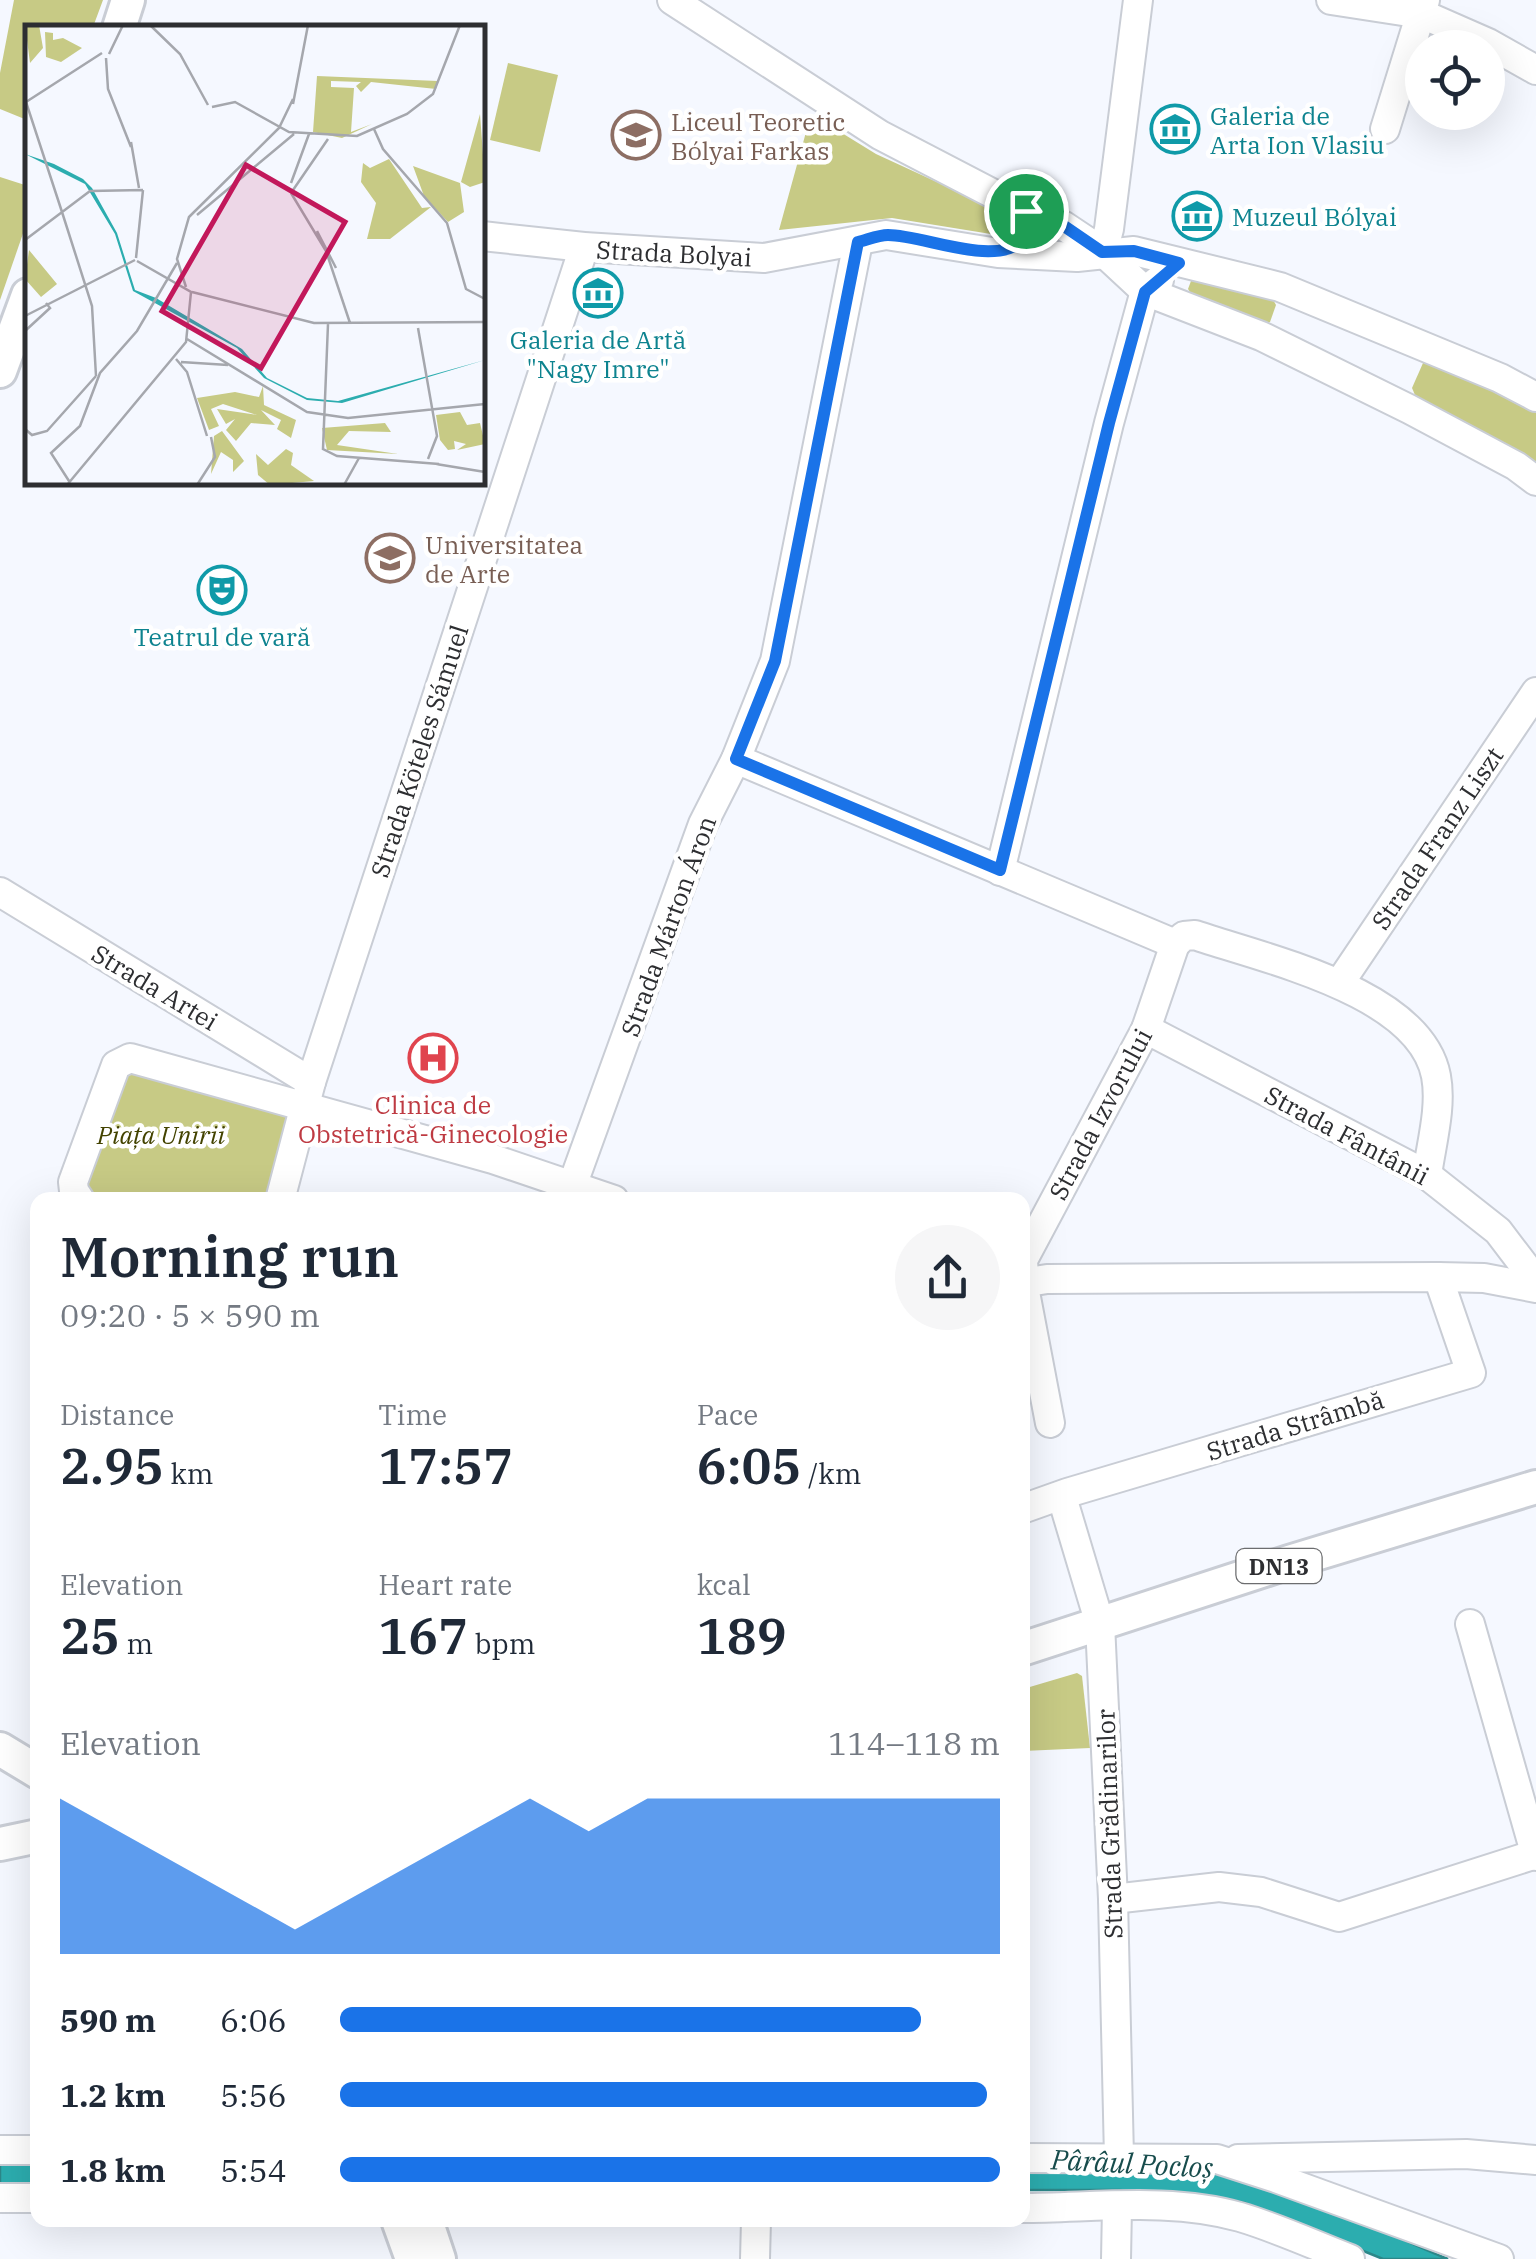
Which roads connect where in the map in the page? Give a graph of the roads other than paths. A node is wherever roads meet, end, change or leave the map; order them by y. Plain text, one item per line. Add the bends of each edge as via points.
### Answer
1 (128, 0) edge
2 (672, 0) edge
3 (702, 0) edge
4 (1138, 0) edge
5 (1331, 0) edge
6 (1424, 7) edge
7 (120, 25) edge
8 (717, 30) junction
9 (1536, 70) edge
10 (1384, 129) dead end
11 (1026, 211) junction
12 (485, 236) edge
13 (858, 242) junction
14 (584, 248) junction
15 (1102, 252) junction
16 (998, 253) junction
17 (1179, 263) junction
18 (1145, 292) junction
19 (25, 303) edge
20 (0, 372) edge
21 (1536, 398) edge
22 (1536, 481) edge
23 (1536, 692) edge
24 (736, 759) junction
25 (1000, 870) junction
26 (0, 892) edge
27 (1175, 944) junction
28 (1338, 984) junction
29 (1146, 1029) junction
30 (307, 1094) junction
31 (1426, 1175) junction
32 (75, 1192) edge
33 (282, 1192) edge
34 (570, 1192) edge
35 (1498, 1231) junction
36 (1030, 1247) edge
37 (1438, 1278) junction
38 (1484, 1278) junction
39 (1030, 1282) edge
40 (1536, 1284) edge
41 (1030, 1315) edge
42 (1050, 1423) dead end
43 (1536, 1488) edge
44 (1062, 1497) junction
45 (1030, 1507) edge
46 (1100, 1624) junction
47 (1470, 1624) dead end
48 (1030, 1646) edge
49 (0, 1750) edge
50 (30, 1767) edge
51 (30, 1838) edge
52 (0, 1844) edge
53 (1536, 1855) edge
54 (1112, 1898) junction
55 (0, 2150) edge
56 (30, 2150) edge
57 (1118, 2157) junction
58 (1030, 2158) edge
59 (1217, 2160) junction
60 (1536, 2160) edge
61 (0, 2198) edge
62 (30, 2198) edge
63 (1117, 2207) junction
64 (1030, 2208) edge
65 (401, 2227) edge
66 (428, 2227) edge
67 (756, 2227) edge
68 (412, 2259) edge
69 (438, 2259) edge
70 (755, 2259) edge
71 (1116, 2259) edge
72 (1350, 2259) edge
73 (1500, 2259) edge

1 - 7 main road
2 - 8 street, Strada Bolyai
3 - 8 street
4 - 15 street
5 - 6 street
6 - 9 street
6 - 10 street
8 - 11 street, Strada Bolyai via 880,136
11 - 15 street, Strada Bolyai
11 - 16 street via 1029,233 1022,244
12 - 14 street, Strada Bolyai
13 - 14 street, Strada Bolyai via 764,258
13 - 16 street, Strada Bolyai via 886,234
13 - 24 street, Strada Márton Áron via 775,661
14 - 30 street, Strada Köteles Sámuel
15 - 16 street, Strada Bolyai
15 - 17 street, Strada Bolyai via 1134,251
15 - 18 street, Strada Bolyai
17 - 18 street
17 - 21 street, Strada Bolyai via 1280,287
18 - 22 street, Strada Bolyai via 1260,336 1410,408
18 - 25 street
19 - 20 main road
23 - 28 street, Strada Franz Liszt
24 - 25 street
24 - 34 street, Strada Márton Áron via 703,824
25 - 27 street
26 - 30 street, Strada Artei
27 - 28 street via 1195,934
27 - 29 street, Strada Izvorului
28 - 31 street via 1408,1027 1428,1050 1437,1078
29 - 31 street, Strada Fântânii
29 - 36 street, Strada Izvorului
30 - 32 street via 124,1059 116,1066
30 - 33 street, Strada Köteles Sámuel
30 - 34 street
31 - 35 street, Strada Fântânii
35 - 38 street
35 - 40 street
37 - 38 street
37 - 39 street
37 - 44 street, Strada Strâmbă via 1471,1373
38 - 40 street
41 - 42 street
43 - 46 main road, DN13
44 - 45 street, Strada Strâmbă
44 - 46 street, Strada Grădinarilor
46 - 48 main road, DN13
46 - 54 street, Strada Grădinarilor
47 - 53 street
49 - 50 main road
51 - 52 main road
53 - 54 street via 1339,1916 1261,1892 1218,1887
54 - 57 street, Strada Grădinarilor
55 - 56 street
57 - 58 street
57 - 59 street
59 - 60 street via 1466,2154
59 - 73 street
61 - 62 street
63 - 64 street
63 - 71 street
63 - 72 street via 1240,2217
65 - 68 main road
66 - 69 main road
67 - 70 street

